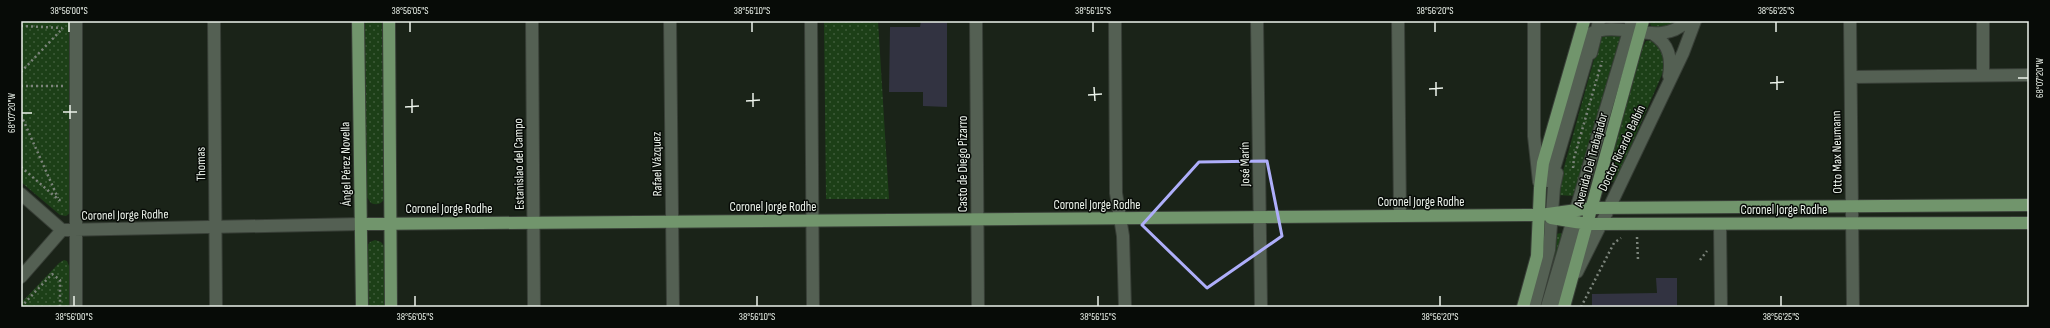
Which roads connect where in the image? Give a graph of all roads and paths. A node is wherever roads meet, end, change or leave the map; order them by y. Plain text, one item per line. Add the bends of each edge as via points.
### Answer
1 (76, 21) edge
2 (214, 21) edge
3 (358, 21) edge
4 (389, 21) edge
5 (532, 21) edge
6 (670, 21) edge
7 (811, 21) edge
8 (976, 21) edge
9 (1115, 21) edge
10 (1257, 21) edge
11 (1398, 21) edge
12 (1534, 21) edge
13 (1584, 21) edge
14 (1687, 21) edge
15 (1695, 21) edge
16 (1850, 21) edge
17 (1982, 21) edge
18 (21, 26) edge
19 (1597, 26) edge
20 (1636, 26) edge
21 (1653, 34) junction
22 (1576, 48) junction
23 (1604, 55) dead end
24 (21, 72) edge
25 (1983, 75) junction
26 (2029, 75) edge
27 (1851, 77) junction
28 (21, 86) edge
29 (64, 86) dead end
30 (1664, 90) junction
31 (21, 115) edge
32 (21, 167) edge
33 (1573, 171) dead end
34 (1551, 179) joint
35 (1540, 188) junction
36 (21, 194) edge
37 (59, 200) junction
38 (65, 200) dead end
39 (2029, 205) edge
40 (1852, 206) junction
41 (1592, 208) junction
42 (1610, 208) junction
43 (1540, 215) junction
44 (1400, 216) junction
45 (1552, 216) junction
46 (1573, 216) junction
47 (1260, 217) junction
48 (1120, 218) junction
49 (977, 219) junction
50 (812, 221) junction
51 (533, 222) junction
52 (672, 222) junction
53 (2029, 223) edge
54 (361, 224) junction
55 (391, 224) junction
56 (1588, 224) junction
57 (1601, 224) junction
58 (1720, 224) junction
59 (1852, 224) junction
60 (216, 227) junction
61 (62, 230) junction
62 (76, 230) junction
63 (1627, 237) dead end
64 (1633, 237) dead end
65 (1637, 237) junction
66 (1644, 237) dead end
67 (1709, 247) dead end
68 (1603, 249) dead end
69 (1609, 253) junction
70 (1638, 260) dead end
71 (1700, 260) dead end
72 (21, 278) edge
73 (1570, 284) junction
74 (21, 307) edge
75 (60, 307) edge
76 (76, 307) edge
77 (216, 307) edge
78 (362, 307) edge
79 (391, 307) edge
80 (534, 307) edge
81 (672, 307) edge
82 (812, 307) edge
83 (978, 307) edge
84 (1125, 307) edge
85 (1261, 307) edge
86 (1523, 307) edge
87 (1534, 307) edge
88 (1547, 307) edge
89 (1550, 307) edge
90 (1557, 307) edge
91 (1564, 307) edge
92 (1582, 307) edge
93 (1721, 307) edge
94 (1853, 307) edge

1 - 62 street
2 - 60 street, Thomas
3 - 54 main road, Ángel Pérez Novella
4 - 55 main road
5 - 51 street, Estanislao del Campo
6 - 52 street, Rafael Vázquez
7 - 50 street
8 - 49 street, Casto de Diego Pizarro
9 - 48 street via 1116,193
10 - 47 street, José Marín
11 - 44 street
12 - 35 street via 1534,136
13 - 22 main road
14 - 21 street via 1671,32
15 - 30 street, Doctor Ricardo Balbín
16 - 27 street, Otto Max Neumann
17 - 25 street
18 - 24 path via 63,28
19 - 20 street via 1606,29
19 - 22 street
19 - 45 street via 1555,178
20 - 21 street
20 - 41 main road, Avenida Del Trabajador
20 - 46 street
21 - 30 street via 1669,51 1670,66
22 - 35 main road via 1546,151
23 - 33 path via 1574,158
25 - 26 street
25 - 27 street
27 - 40 street, Otto Max Neumann
28 - 29 path
30 - 42 street, Doctor Ricardo Balbín
31 - 37 path
32 - 37 path
34 - 34 street via 1547,180 1546,177 1587,40 1588,53
35 - 43 main road
36 - 61 street
37 - 38 path
39 - 40 main road, Coronel Jorge Rodhe
40 - 42 main road, Coronel Jorge Rodhe
40 - 59 street, Otto Max Neumann
41 - 42 main road, Coronel Jorge Rodhe
41 - 46 main road, Coronel Jorge Rodhe
41 - 56 main road, Avenida Del Trabajador
42 - 57 street, Doctor Ricardo Balbín
43 - 44 main road, Coronel Jorge Rodhe
43 - 45 main road, Coronel Jorge Rodhe
43 - 86 main road via 1537,256
44 - 47 main road, Coronel Jorge Rodhe
45 - 46 main road, Coronel Jorge Rodhe
45 - 87 street via 1549,250
46 - 56 main road, Coronel Jorge Rodhe
46 - 88 street
47 - 48 main road, Coronel Jorge Rodhe
47 - 85 street, José Marín
48 - 49 main road, Coronel Jorge Rodhe
48 - 84 street via 1124,242
49 - 50 main road, Coronel Jorge Rodhe
49 - 83 street, Casto de Diego Pizarro
50 - 52 main road, Coronel Jorge Rodhe
50 - 82 street
51 - 52 main road, Coronel Jorge Rodhe
51 - 55 main road, Coronel Jorge Rodhe
51 - 80 street, Estanislao del Campo
52 - 81 street, Rafael Vázquez
53 - 59 main road, Coronel Jorge Rodhe
54 - 55 main road, Coronel Jorge Rodhe
54 - 60 street, Coronel Jorge Rodhe
54 - 78 main road, Ángel Pérez Novella
55 - 79 main road
56 - 57 main road, Coronel Jorge Rodhe
56 - 73 main road, Avenida Del Trabajador
57 - 58 main road, Coronel Jorge Rodhe
57 - 73 street, Doctor Ricardo Balbín
58 - 59 main road, Coronel Jorge Rodhe
58 - 93 street
59 - 94 street, Otto Max Neumann
60 - 62 street, Coronel Jorge Rodhe
60 - 77 street, Thomas
61 - 62 street, Coronel Jorge Rodhe
61 - 72 street
62 - 76 street
63 - 69 path via 1617,240
64 - 65 path
65 - 66 path
65 - 70 path
67 - 71 path
68 - 69 path
69 - 92 path
73 - 91 main road, Avenida Del Trabajador
74 - 75 path via 52,274 60,280
89 - 90 street via 1571,236 1575,234 1577,237

